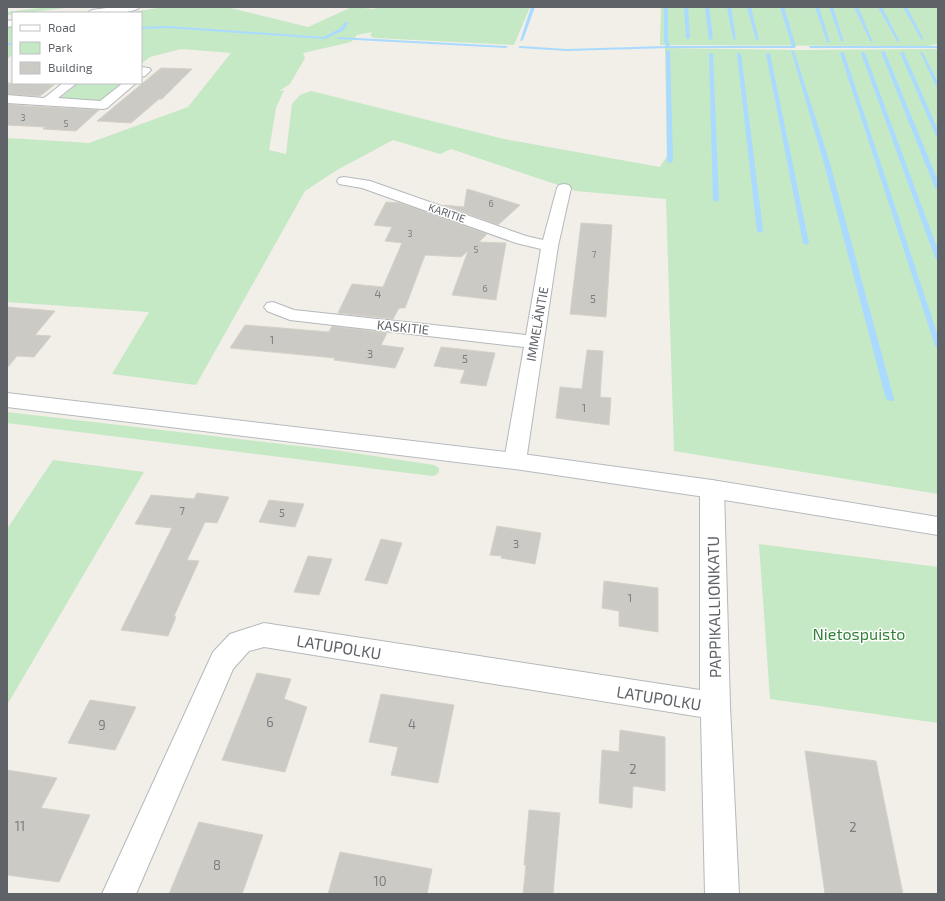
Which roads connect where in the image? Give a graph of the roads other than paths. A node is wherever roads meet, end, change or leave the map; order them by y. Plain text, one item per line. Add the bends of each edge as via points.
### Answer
1 (135, 7) edge
2 (99, 12) edge
3 (70, 84) edge
4 (129, 84) edge
5 (7, 99) edge
6 (46, 102) junction
7 (344, 182) dead end
8 (564, 188) dead end
9 (550, 246) junction
10 (273, 307) dead end
11 (534, 342) junction
12 (7, 400) edge
13 (515, 461) junction
14 (712, 489) junction
15 (938, 526) edge
16 (715, 706) junction
17 (119, 894) edge
18 (722, 894) edge

1 - 2 street
3 - 6 street
4 - 6 street via 102,105
5 - 6 street
7 - 9 street, KARITIE via 365,184 522,240
8 - 9 street, IMMELÄNTIE
9 - 11 street, IMMELÄNTIE
10 - 11 street, KASKITIE via 290,315
11 - 13 street, IMMELÄNTIE
12 - 13 street
13 - 14 street
14 - 15 street
14 - 16 street, PAPPIKALLIONKATU
16 - 17 street, LATUPOLKU via 264,635 240,642 223,661
16 - 18 street, PAPPIKALLIONKATU

